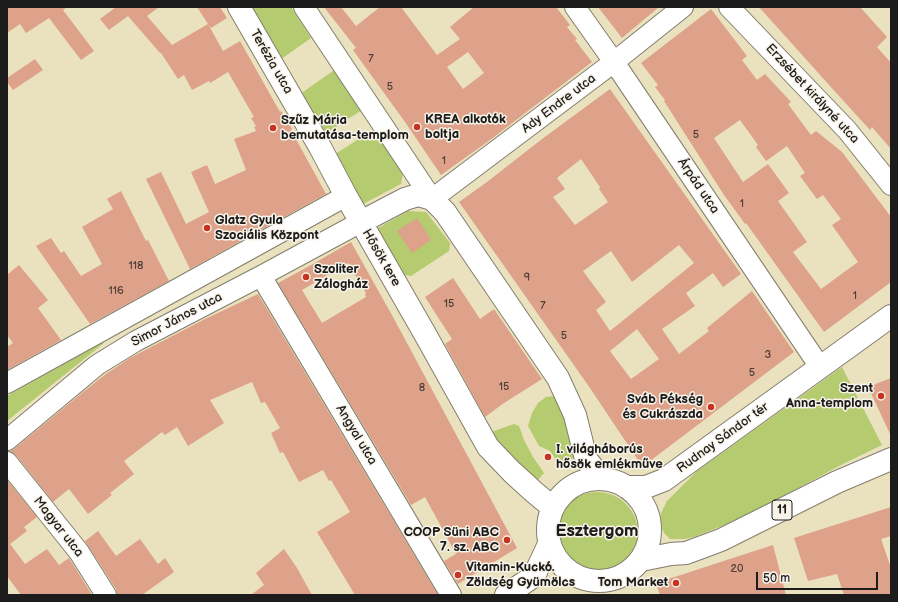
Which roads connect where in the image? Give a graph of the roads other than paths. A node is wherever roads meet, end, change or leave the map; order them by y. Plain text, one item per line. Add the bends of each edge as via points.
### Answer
1 (239, 7) edge
2 (304, 7) edge
3 (574, 7) edge
4 (683, 7) edge
5 (729, 7) edge
6 (614, 62) junction
7 (891, 185) edge
8 (346, 196) junction
9 (432, 199) junction
10 (361, 222) junction
11 (261, 276) junction
12 (891, 316) edge
13 (820, 367) junction
14 (7, 383) edge
15 (7, 440) edge
16 (891, 459) edge
17 (7, 462) edge
18 (601, 478) junction
19 (664, 480) junction
20 (626, 486) junction
21 (552, 507) junction
22 (650, 527) junction
23 (549, 544) junction
24 (671, 554) junction
25 (641, 560) junction
26 (569, 572) junction
27 (534, 576) junction
28 (601, 589) edge
29 (106, 595) edge
30 (451, 595) edge
31 (506, 595) edge
32 (585, 595) edge

1 - 8 main road, Terézia utca via 320,146
2 - 9 street
3 - 6 street, Árpád utca
4 - 6 street, Ady Endre utca
5 - 7 street, Erzsébet királyné utca via 847,130
6 - 9 street, Ady Endre utca
6 - 13 street, Árpád utca
8 - 10 main road, Terézia utca
8 - 14 street, Simor János utca
9 - 10 main road, Hősök tere via 418,195 405,199
9 - 18 main road via 445,212 558,378 575,415 586,460
10 - 11 street, Simor János utca
10 - 21 main road, Hősök tere via 488,447
11 - 15 street, Simor János utca via 136,341 97,365
11 - 30 street, Angyal utca
12 - 13 main road, Rudnay Sándor tér
13 - 19 main road, Rudnay Sándor tér
16 - 24 main road, 11 via 837,482 721,540 686,553
17 - 29 street, Magyar utca via 79,552
18 - 20 main road
18 - 21 main road via 586,480 572,486
19 - 20 main road, Rudnay Sándor tér via 646,487
19 - 22 main road
20 - 22 main road via 645,507
21 - 23 main road via 547,531
22 - 24 main road via 658,546
22 - 25 main road via 648,547
23 - 26 main road via 555,557
23 - 27 main road
24 - 25 main road, 11
25 - 28 main road via 624,576
26 - 27 main road
26 - 28 main road
26 - 32 main road via 584,590
27 - 31 main road

